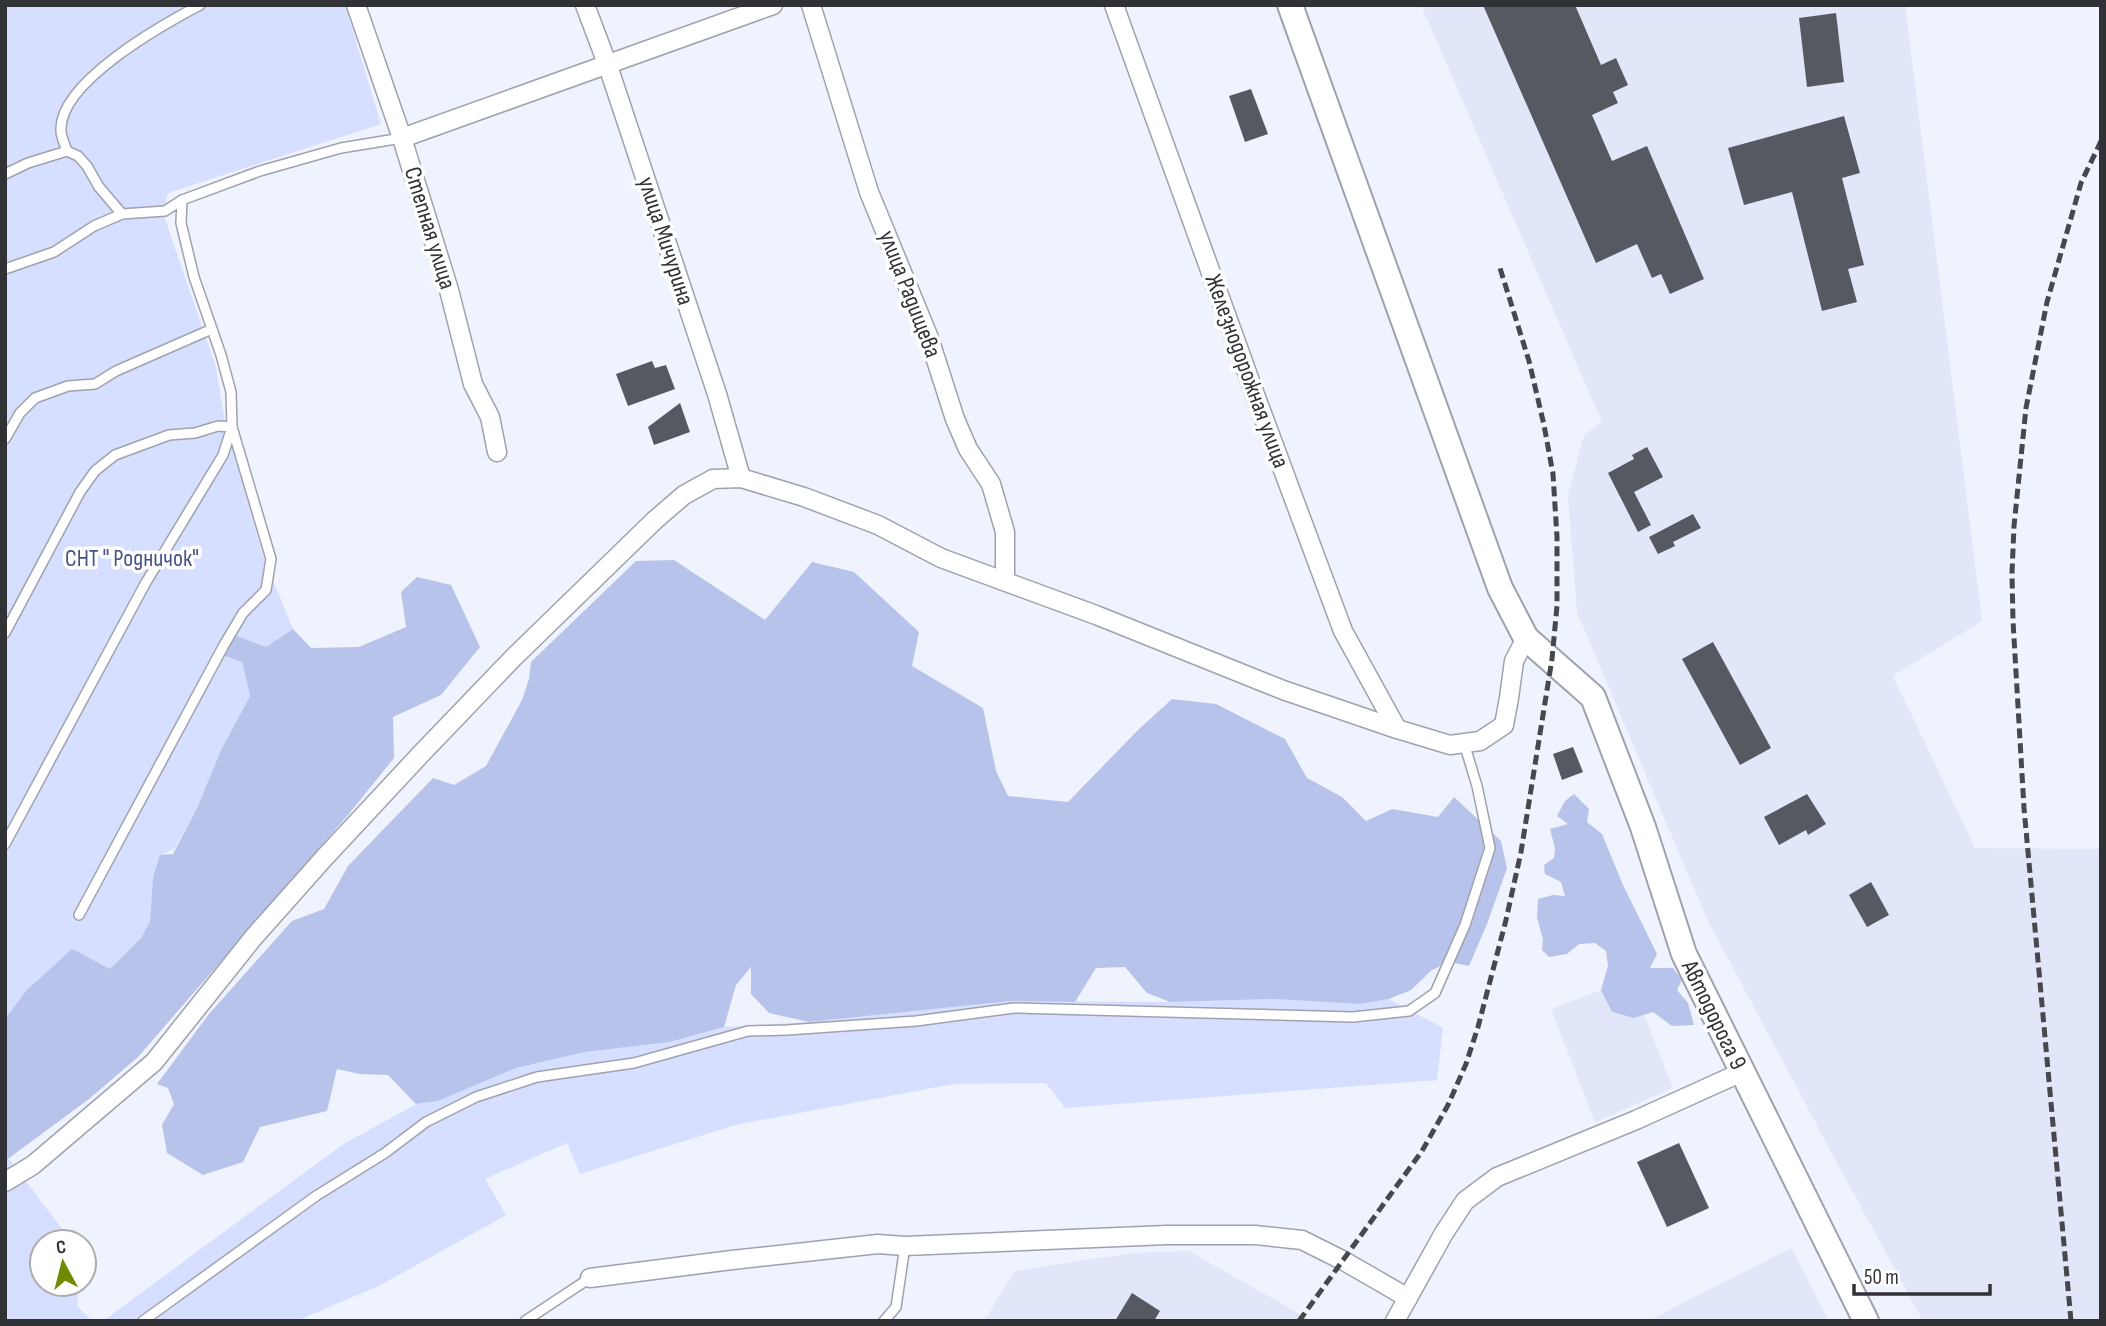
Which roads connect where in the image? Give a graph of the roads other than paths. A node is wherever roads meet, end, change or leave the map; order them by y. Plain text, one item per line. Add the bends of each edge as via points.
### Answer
1 (200, 5) edge
2 (356, 5) edge
3 (585, 5) edge
4 (773, 5) edge
5 (811, 5) edge
6 (1114, 5) edge
7 (1290, 5) edge
8 (608, 65) junction
9 (402, 138) junction
10 (67, 151) junction
11 (5, 174) edge
12 (181, 200) junction
13 (122, 214) junction
14 (5, 269) edge
15 (212, 329) junction
16 (232, 427) junction
17 (5, 439) edge
18 (496, 452) dead end
19 (741, 478) junction
20 (1004, 580) junction
21 (5, 633) edge
22 (1526, 638) junction
23 (1397, 729) junction
24 (1464, 743) junction
25 (5, 844) edge
26 (79, 915) dead end
27 (1742, 1073) junction
28 (5, 1182) edge
29 (905, 1246) junction
30 (590, 1278) joint
31 (1408, 1298) junction
32 (143, 1321) edge
33 (525, 1321) edge
34 (884, 1321) edge
35 (1395, 1321) edge
36 (1866, 1321) edge

1 - 10 lane via 140,40 78,90 64,111 61,131
2 - 9 street, Степная улица
3 - 8 street, улица Мичурина
4 - 8 street
5 - 20 street, улица Радищева via 869,191 929,338 955,419 991,484 1005,532
6 - 23 street, Железнодорожная улица via 1343,631
7 - 22 street via 1500,588
8 - 9 street
8 - 19 street, улица Мичурина
9 - 12 lane via 341,148
9 - 18 street, Степная улица via 473,384 490,417
10 - 11 lane
10 - 13 lane via 87,166
12 - 13 lane via 165,211
12 - 15 lane via 181,223
13 - 14 lane via 54,252
15 - 16 lane via 231,392
15 - 17 lane via 95,384 68,386 34,398
16 - 21 lane via 169,435 115,455 95,471
16 - 25 lane via 223,455 145,584
16 - 26 lane via 271,559 266,590 243,613 224,645
19 - 20 street via 878,525 941,558
19 - 28 street via 713,478 655,520 513,659 325,857 154,1062 33,1165
20 - 23 street via 1283,690
22 - 24 street via 1514,661 1504,725 1480,741
22 - 27 street, Автодорога 9 via 1593,696 1643,827 1684,954
23 - 24 street via 1450,745
24 - 32 lane via 1490,848 1465,925 1435,993 1409,1011 1353,1017 1014,1008 916,1021 748,1031 634,1063 537,1077 476,1097 426,1122
27 - 31 street via 1497,1177 1465,1201
27 - 36 street, Автодорога 9
29 - 30 street via 878,1244
29 - 31 street via 1167,1234 1255,1235 1303,1240
29 - 34 lane via 896,1307
30 - 33 lane
31 - 35 street

